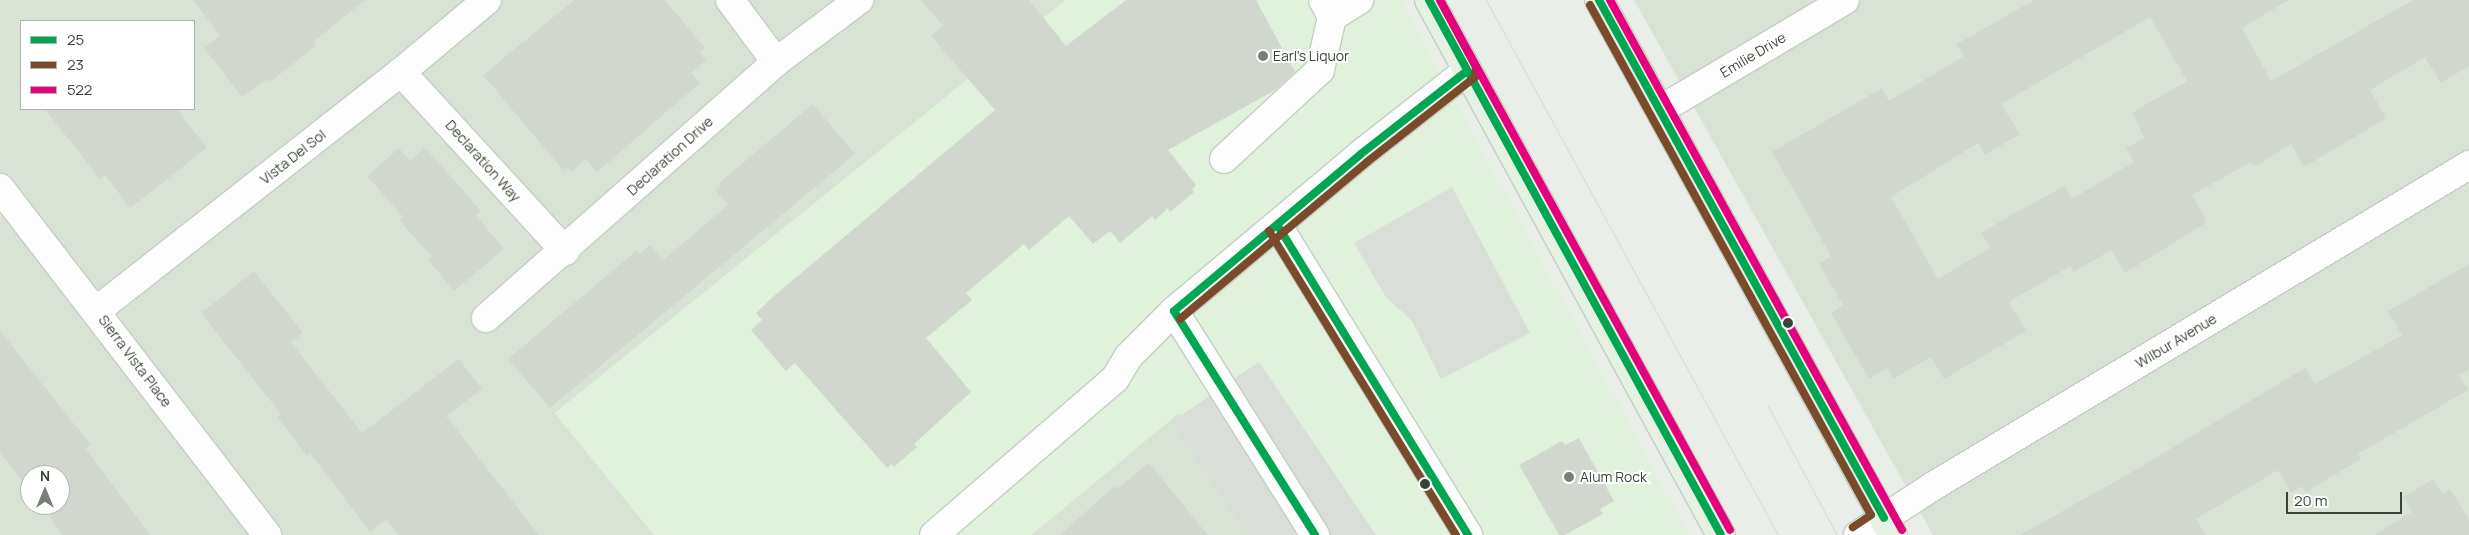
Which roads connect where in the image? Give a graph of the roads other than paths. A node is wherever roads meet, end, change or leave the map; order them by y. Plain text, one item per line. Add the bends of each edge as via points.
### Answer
1 (487, 0) edge
2 (730, 0) edge
3 (859, 0) edge
4 (1359, 0) edge
5 (1429, 0) edge
6 (1599, 0) edge
7 (1845, 0) edge
8 (1328, 8) edge
9 (776, 62) junction
10 (401, 72) junction
11 (1467, 72) junction
12 (1660, 110) junction
13 (1224, 159) dead end
14 (2469, 165) edge
15 (0, 188) edge
16 (1278, 226) junction
17 (564, 251) junction
18 (96, 311) junction
19 (1174, 311) junction
20 (486, 318) dead end
21 (1889, 526) edge
22 (267, 535) edge
23 (934, 535) edge
24 (1315, 535) edge
25 (1468, 535) edge
26 (1721, 535) edge
27 (1858, 535) edge

1 - 10 street, Vista Del Sol
2 - 9 street
3 - 9 street, Declaration Drive
4 - 8 street
5 - 11 main road
6 - 12 main road
7 - 12 street, Emilie Drive
8 - 13 street via 1320,70
9 - 17 street, Declaration Drive
10 - 17 street, Declaration Way
10 - 18 street, Vista Del Sol
11 - 16 street via 1361,154
11 - 26 main road
12 - 21 main road
14 - 21 street, Wilbur Avenue
15 - 18 street, Sierra Vista Place
16 - 19 street
16 - 25 street
17 - 20 street, Declaration Drive
18 - 22 street, Sierra Vista Place
19 - 23 street via 1128,357 1115,379
19 - 24 street
21 - 27 street, Wilbur Avenue

